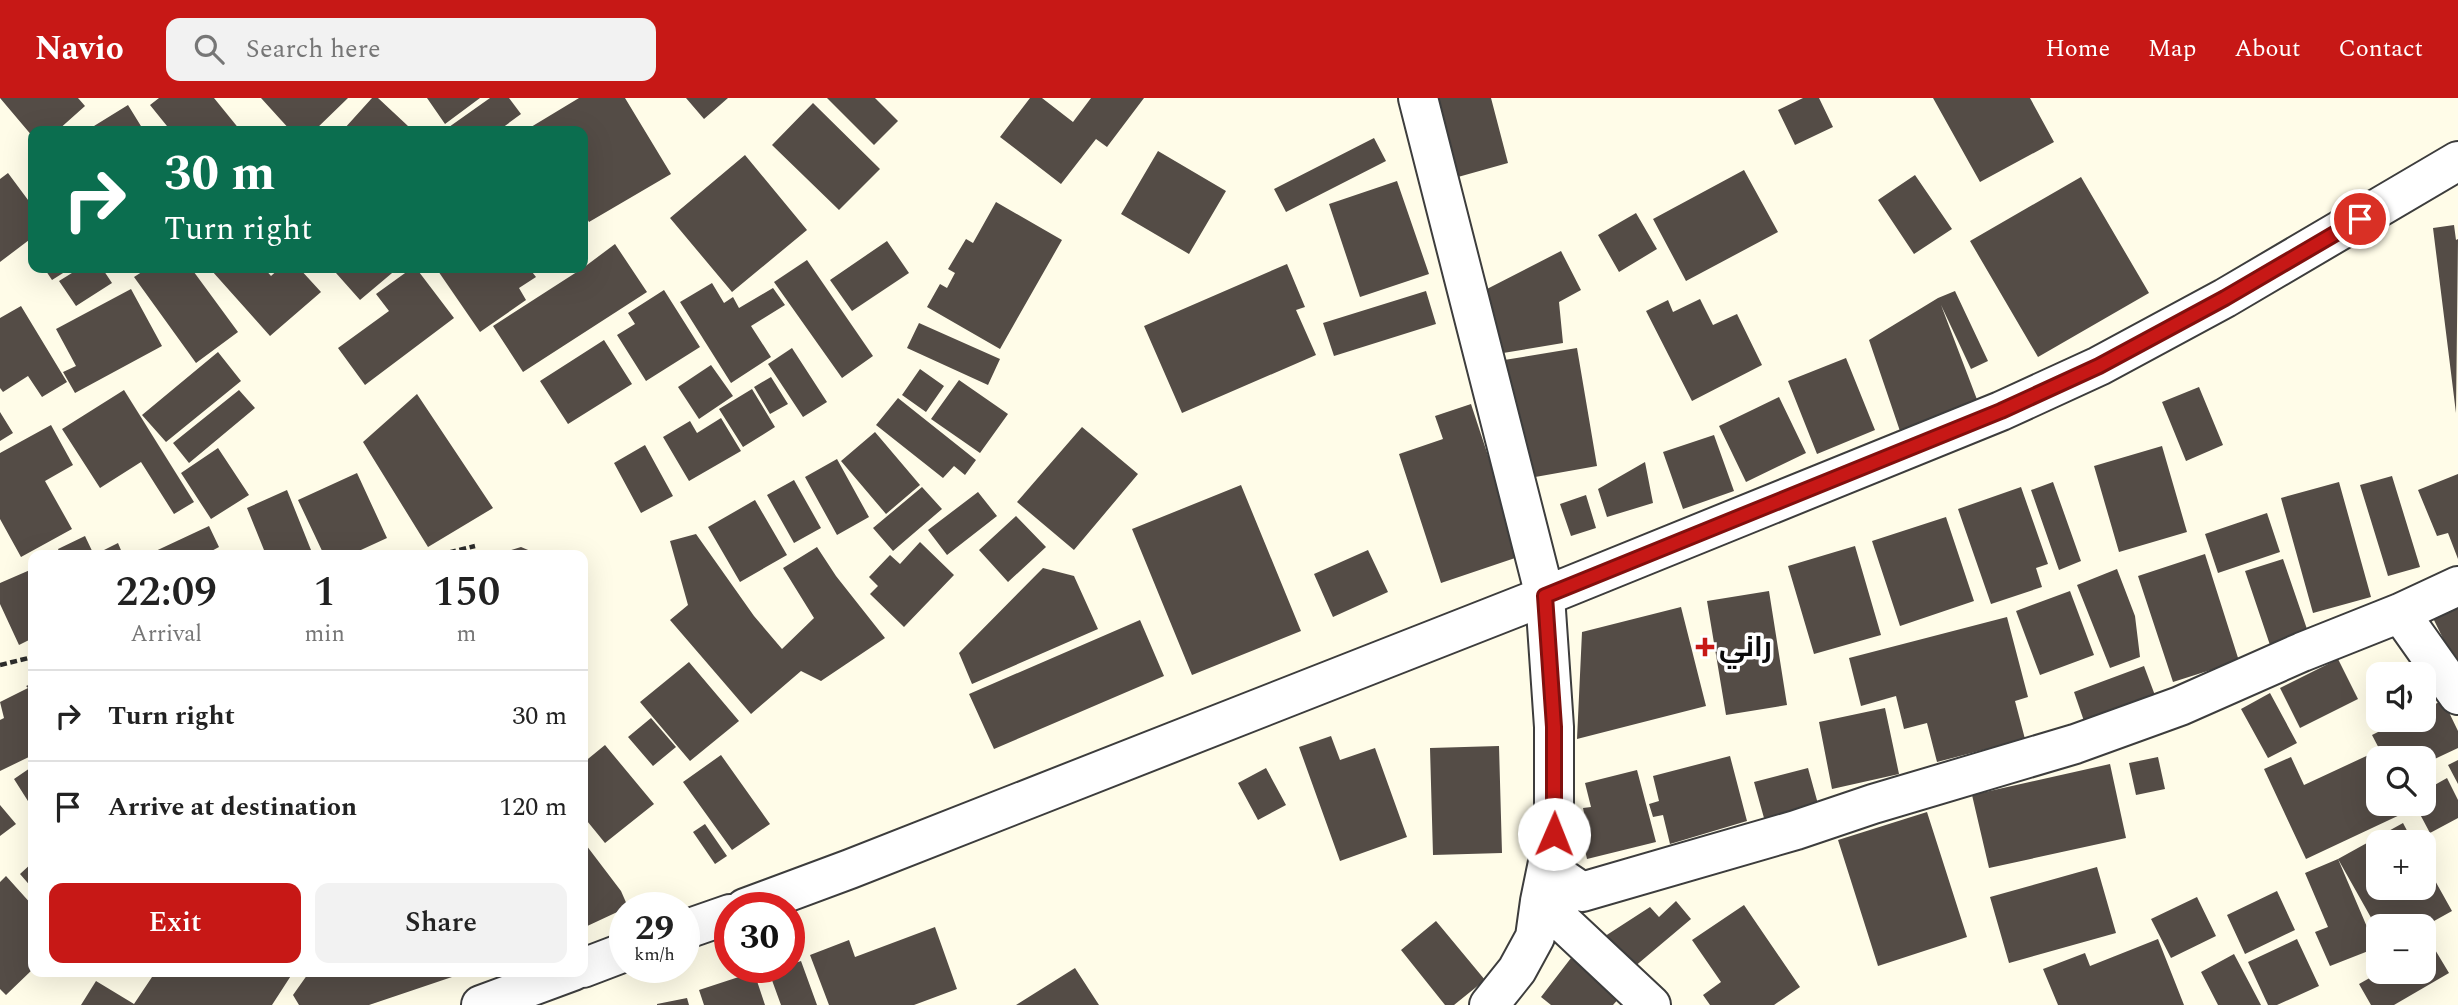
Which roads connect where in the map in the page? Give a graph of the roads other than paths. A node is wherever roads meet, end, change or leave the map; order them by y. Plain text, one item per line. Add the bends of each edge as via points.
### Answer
1 (1418, 98) edge
2 (2458, 160) edge
3 (2458, 586) edge
4 (1545, 596) junction
5 (2400, 613) junction
6 (2458, 695) edge
7 (1544, 885) junction
8 (788, 892) edge
9 (609, 958) edge
10 (588, 966) edge
11 (557, 977) edge
12 (481, 1005) edge
13 (1489, 1005) edge
14 (1651, 1005) edge

1 - 4 street
2 - 4 street via 2225,298 2099,366 2001,411
3 - 5 street
4 - 7 street via 1555,777 1554,834
4 - 8 street
5 - 6 street
5 - 7 street via 2180,706 2075,744 1582,892
7 - 13 street via 1535,937 1517,970
7 - 14 street
9 - 10 street
11 - 12 street

